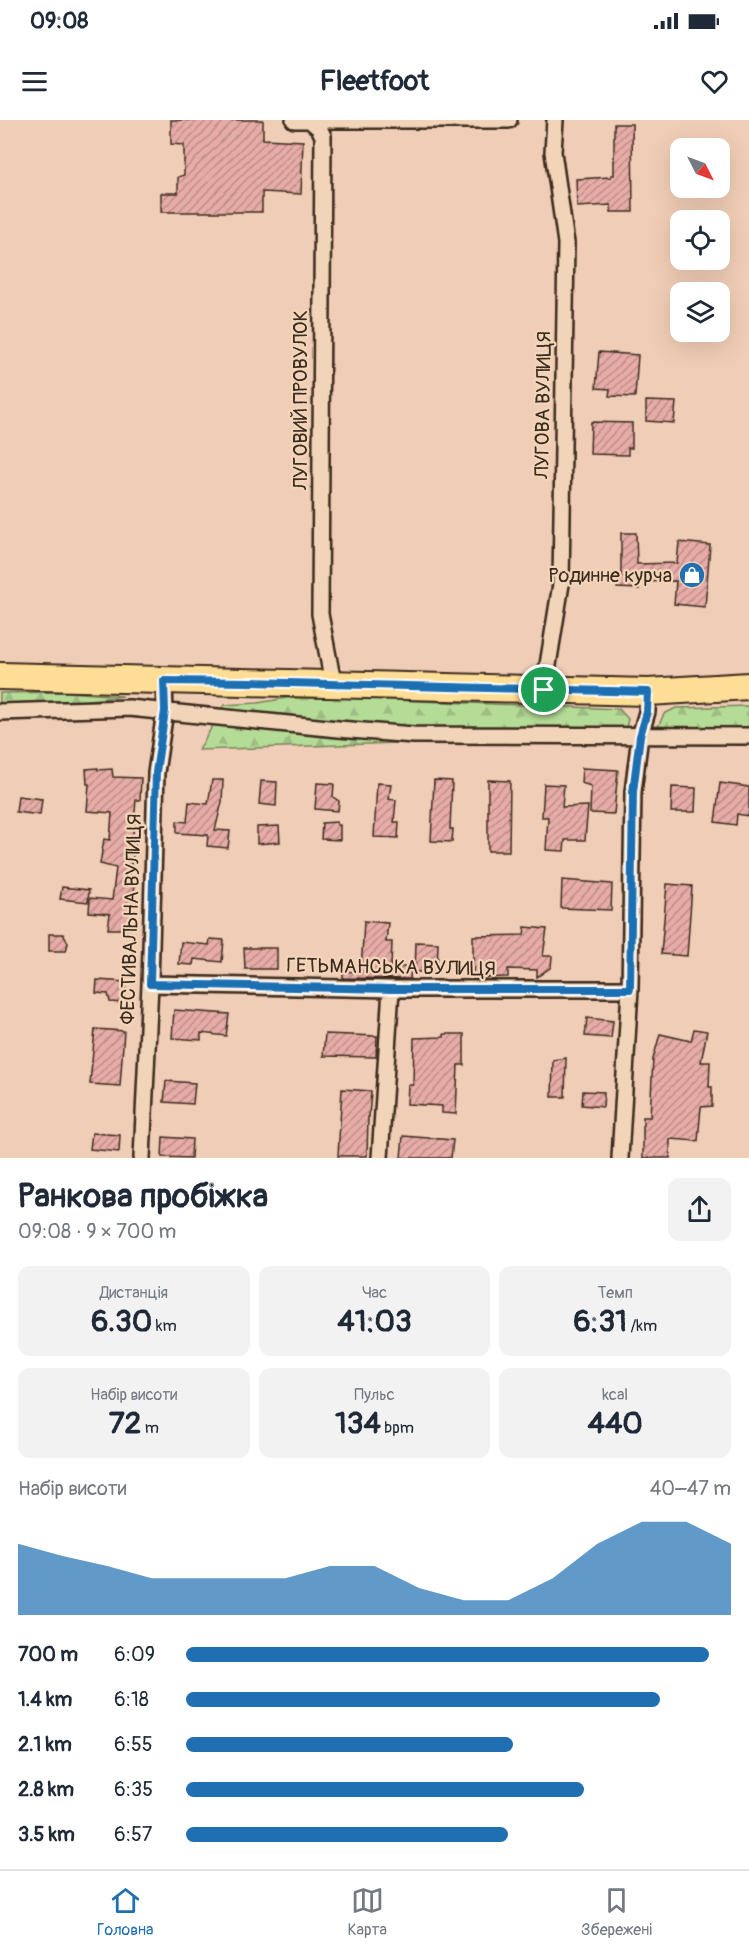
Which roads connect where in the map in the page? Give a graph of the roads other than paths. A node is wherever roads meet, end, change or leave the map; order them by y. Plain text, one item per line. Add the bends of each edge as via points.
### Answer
1 (294, 120) edge
2 (509, 120) edge
3 (555, 120) edge
4 (311, 121) edge
5 (0, 676) edge
6 (164, 681) junction
7 (333, 683) junction
8 (749, 686) edge
9 (544, 690) junction
10 (648, 692) junction
11 (165, 711) junction
12 (0, 712) edge
13 (640, 736) junction
14 (749, 736) edge
15 (150, 984) junction
16 (391, 989) junction
17 (630, 989) junction
18 (142, 1158) edge
19 (380, 1158) edge
20 (620, 1158) edge

1 - 4 street
2 - 4 street
3 - 9 street, ЛУГОВА ВУЛИЦЯ via 553,152 566,243 561,584
4 - 7 street, ЛУГОВИЙ ПРОВУЛОК via 323,136 320,614
5 - 6 main road
6 - 7 main road
6 - 11 street, ФЕСТИВАЛЬНА ВУЛИЦЯ
7 - 9 main road
8 - 10 main road
9 - 10 main road
10 - 13 street
11 - 12 street via 129,708
11 - 13 street via 414,735
11 - 15 street, ФЕСТИВАЛЬНА ВУЛИЦЯ via 156,772
13 - 14 street
13 - 17 street via 633,792
15 - 16 street, ГЕТЬМАНСЬКА ВУЛИЦЯ
15 - 18 street, ФЕСТИВАЛЬНА ВУЛИЦЯ
16 - 17 street, ГЕТЬМАНСЬКА ВУЛИЦЯ
16 - 19 street
17 - 20 street

